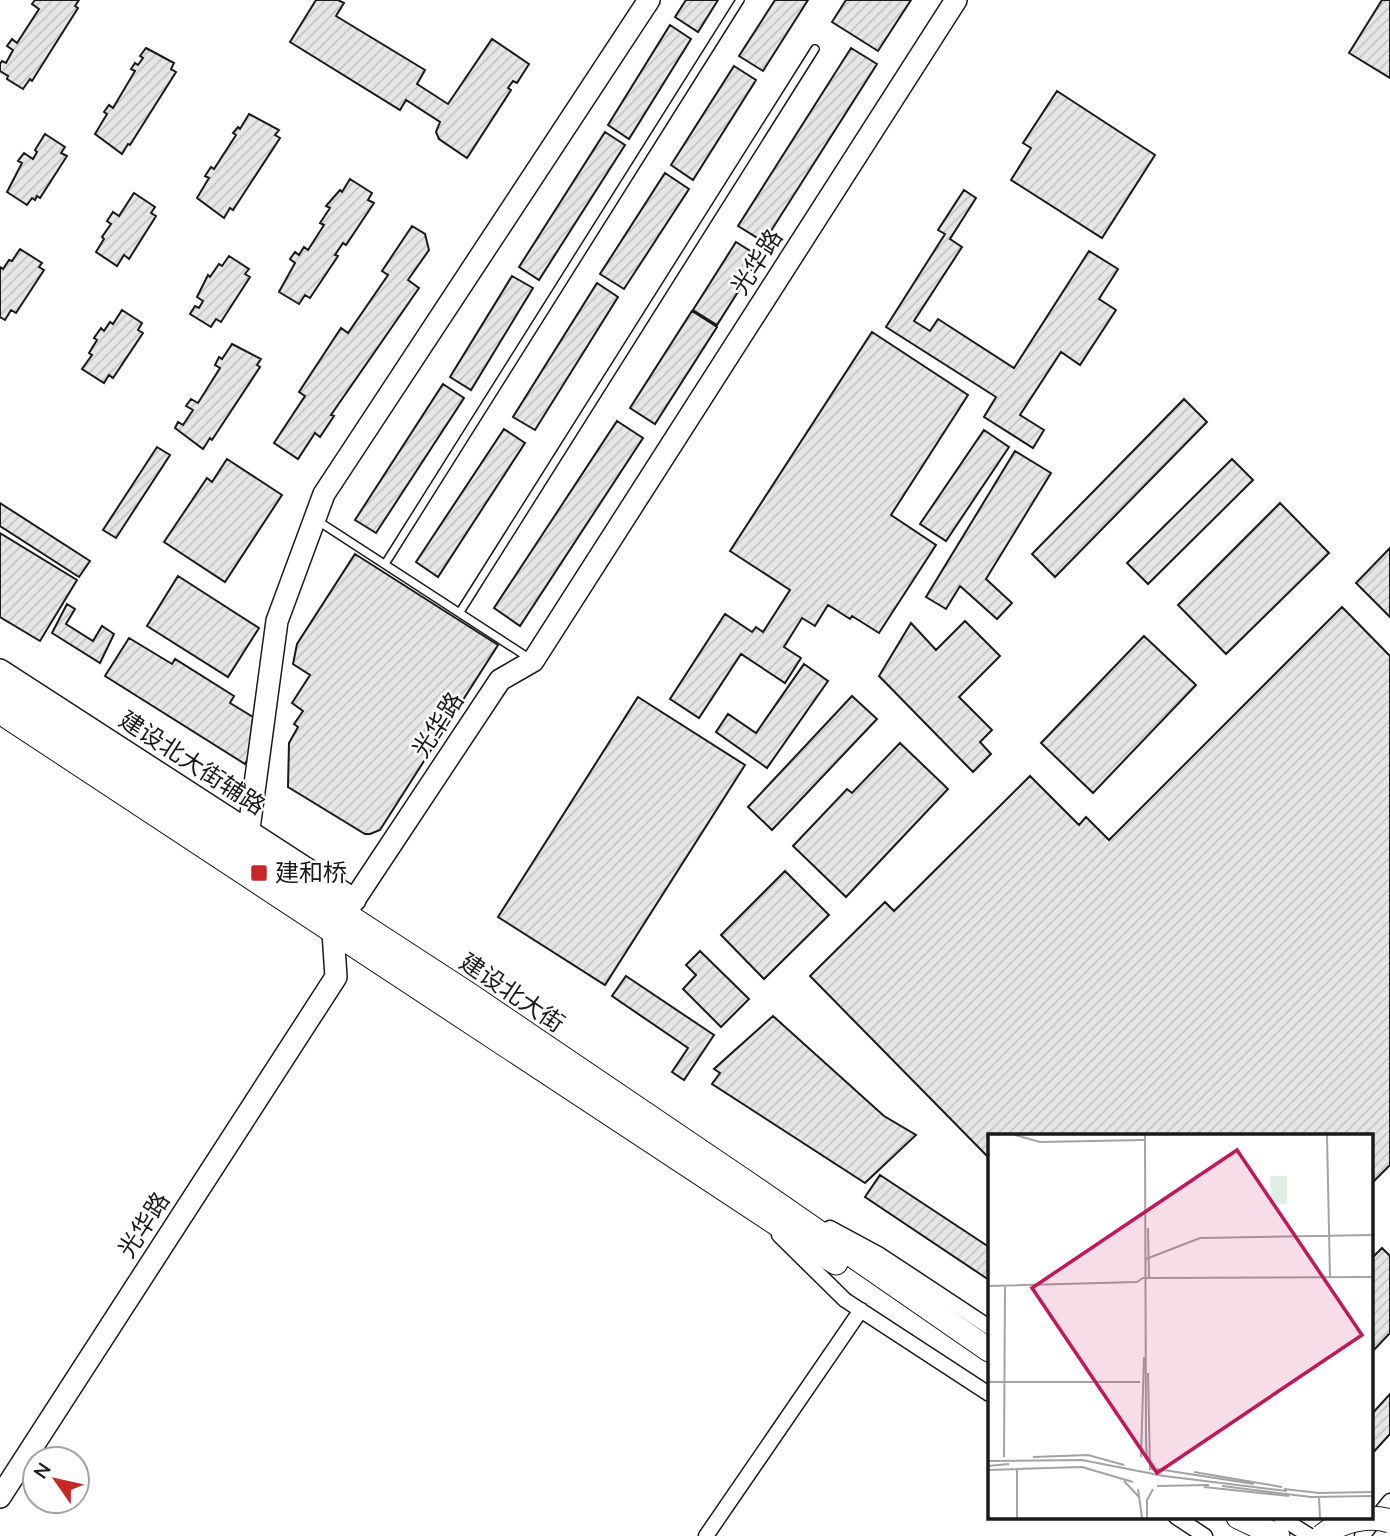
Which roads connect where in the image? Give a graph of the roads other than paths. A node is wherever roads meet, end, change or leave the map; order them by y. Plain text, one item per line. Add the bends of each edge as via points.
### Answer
1 (649, 0) edge
2 (740, 0) edge
3 (956, 0) edge
4 (815, 49) dead end
5 (315, 519) junction
6 (385, 564) junction
7 (460, 612) junction
8 (533, 661) junction
9 (0, 670) edge
10 (0, 689) edge
11 (0, 712) edge
12 (248, 841) junction
13 (344, 916) junction
14 (750, 1194) junction
15 (861, 1310) junction
16 (988, 1326) edge
17 (988, 1349) edge
18 (988, 1363) edge
19 (988, 1393) edge
20 (0, 1497) edge
21 (1390, 1501) edge
22 (1178, 1518) edge
23 (1220, 1518) edge
24 (1240, 1518) edge
25 (1281, 1518) edge
26 (1390, 1521) edge
27 (1327, 1532) edge
28 (706, 1536) edge
29 (1205, 1536) edge
30 (1245, 1536) edge
31 (1278, 1536) edge
32 (1307, 1536) edge
33 (1362, 1536) edge

1 - 5 street via 324,494
2 - 6 lane
3 - 8 street, 光华路
4 - 7 lane
5 - 6 lane
5 - 12 street via 277,621
6 - 7 lane
7 - 8 lane
8 - 13 street, 光华路 via 500,680
9 - 12 street, 建设北大街辅路
10 - 12 main road, 建设北大街
11 - 13 main road
12 - 13 main road, 建设北大街
13 - 14 main road, 建设北大街 via 470,995
13 - 20 street, 光华路 via 336,977
14 - 15 street via 845,1300
14 - 16 street via 880,1255
14 - 17 main road, 建设北大街
14 - 18 main road
15 - 19 street
15 - 28 street
21 - 33 street
22 - 29 street
23 - 30 main road
24 - 31 main road
25 - 32 street
26 - 27 main road, bridge via 1356,1520
27 - 32 main road

